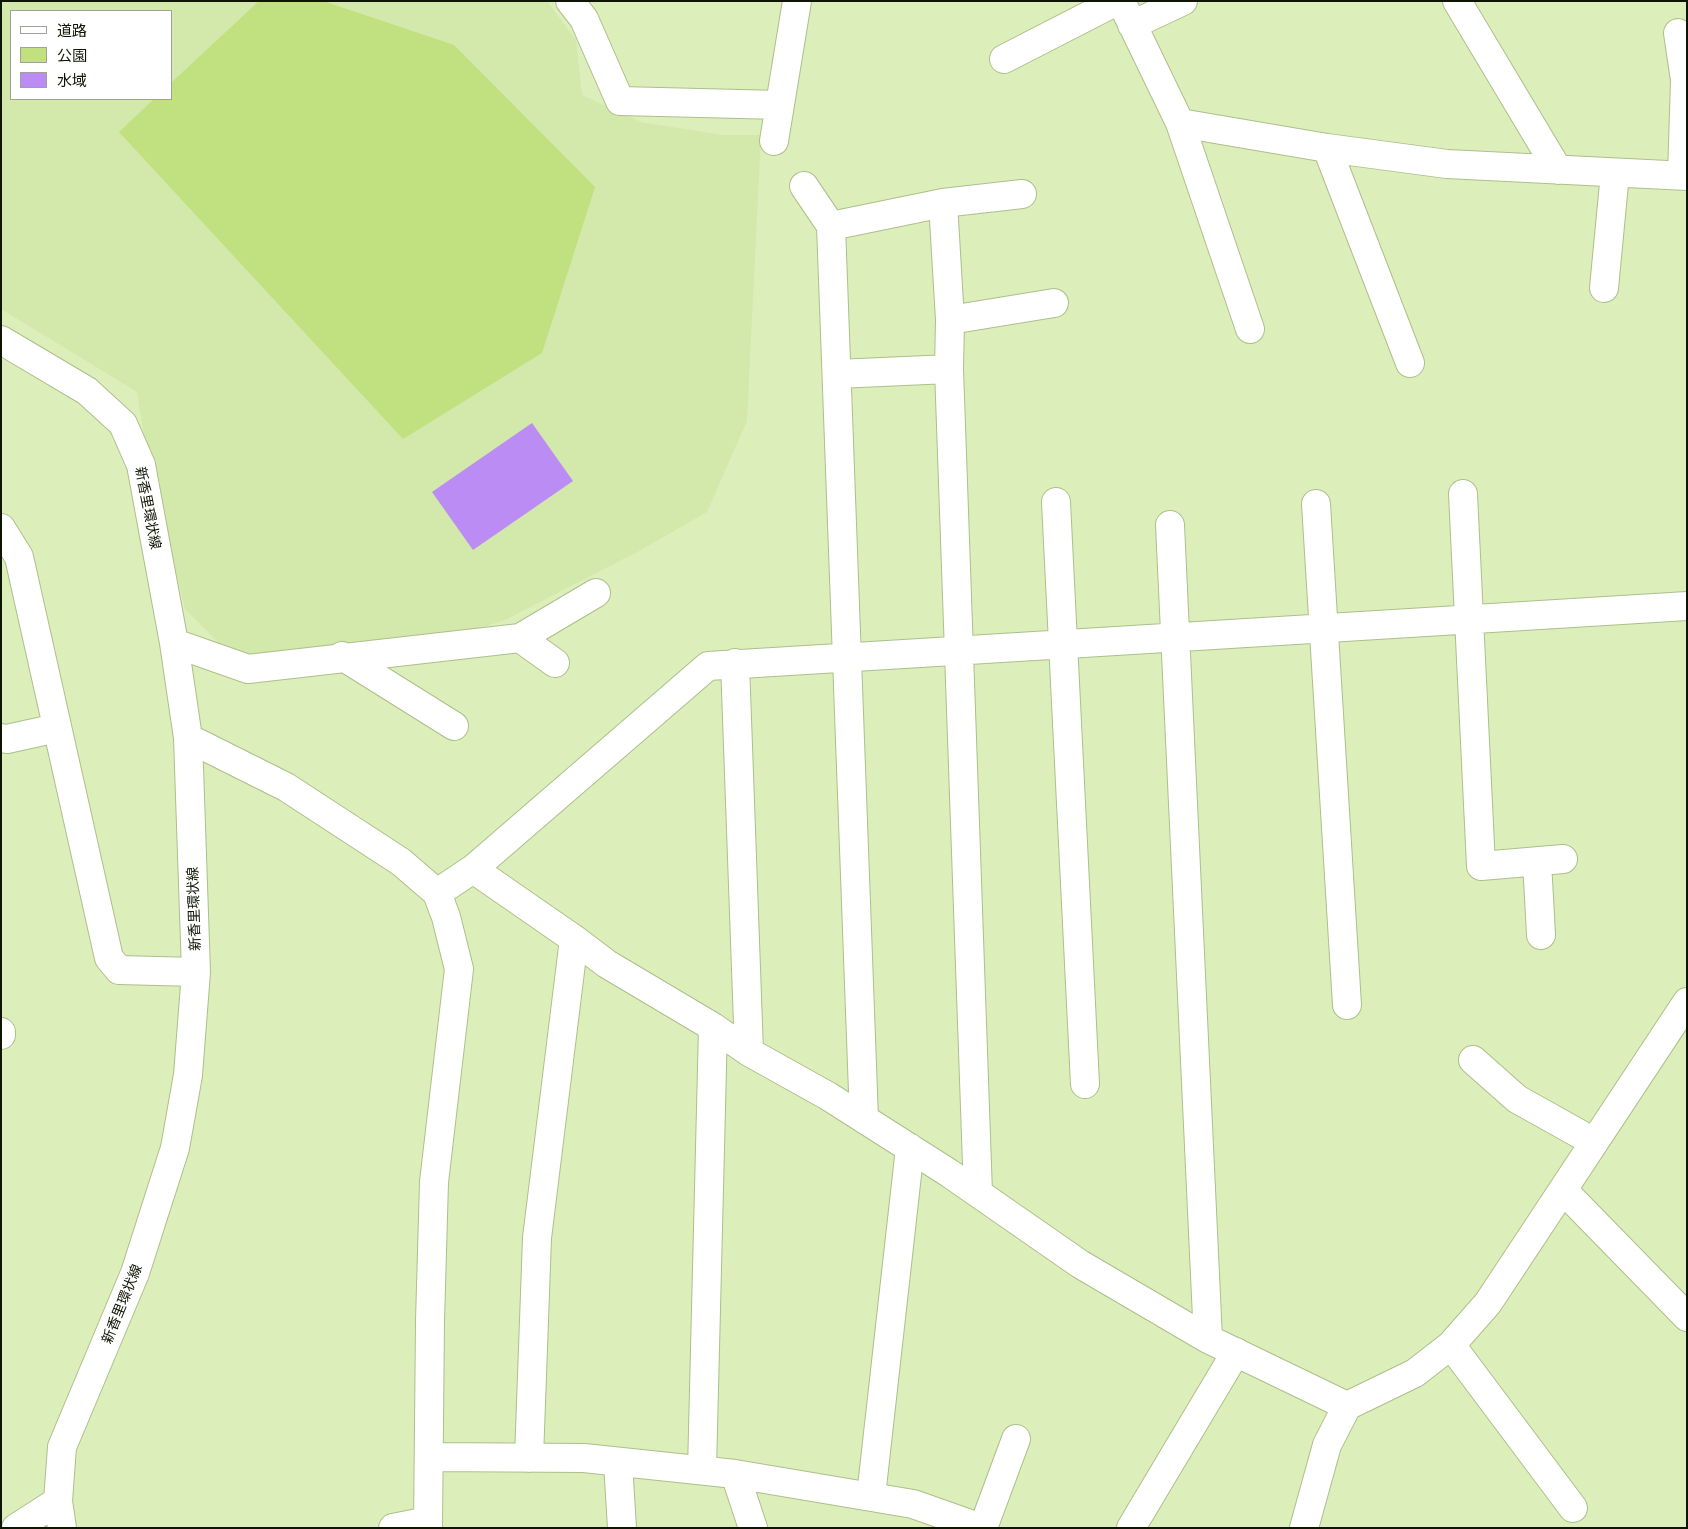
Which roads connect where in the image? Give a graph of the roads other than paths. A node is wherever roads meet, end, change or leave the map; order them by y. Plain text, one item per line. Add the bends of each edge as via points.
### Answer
1 (570, 1) edge
2 (797, 1) edge
3 (1183, 1) edge
4 (1457, 1) edge
5 (1123, 9) edge
6 (1678, 33) dead end
7 (1004, 59) dead end
8 (780, 105) junction
9 (1180, 123) junction
10 (774, 141) dead end
11 (1327, 148) junction
12 (1558, 170) junction
13 (1615, 173) junction
14 (1684, 175) edge
15 (804, 186) dead end
16 (1022, 194) dead end
17 (943, 203) junction
18 (832, 226) junction
19 (1604, 288) dead end
20 (1054, 303) dead end
21 (950, 320) junction
22 (1250, 329) dead end
23 (1, 340) edge
24 (1410, 363) dead end
25 (949, 369) junction
26 (837, 374) junction
27 (1463, 494) dead end
28 (1056, 502) dead end
29 (1316, 504) dead end
30 (1170, 525) dead end
31 (1, 528) edge
32 (596, 594) dead end
33 (1687, 606) edge
34 (1468, 619) junction
35 (1324, 628) junction
36 (1176, 637) junction
37 (520, 638) junction
38 (174, 643) junction
39 (1063, 644) junction
40 (959, 650) junction
41 (342, 656) junction
42 (847, 658) junction
43 (555, 663) dead end
44 (735, 663) junction
45 (454, 726) dead end
46 (57, 728) junction
47 (1, 738) edge
48 (188, 738) junction
49 (473, 869) junction
50 (437, 893) junction
51 (1541, 935) dead end
52 (574, 939) junction
53 (196, 972) junction
54 (1687, 1002) edge
55 (1347, 1005) dead end
56 (713, 1027) junction
57 (1677, 1036) edge
58 (749, 1052) junction
59 (1473, 1060) dead end
60 (1085, 1084) dead end
61 (864, 1119) junction
62 (1594, 1142) junction
63 (910, 1148) junction
64 (1563, 1190) junction
65 (978, 1193) junction
66 (1687, 1317) edge
67 (1208, 1339) junction
68 (1450, 1345) junction
69 (1236, 1352) junction
70 (1347, 1406) junction
71 (1016, 1439) dead end
72 (430, 1457) junction
73 (529, 1458) junction
74 (618, 1463) junction
75 (702, 1470) junction
76 (735, 1474) junction
77 (871, 1496) junction
78 (58, 1501) junction
79 (1573, 1508) dead end
80 (428, 1524) edge
81 (978, 1527) edge
82 (16, 1528) edge
83 (62, 1528) edge
84 (393, 1528) edge
85 (622, 1528) edge
86 (753, 1528) edge
87 (1131, 1528) edge
88 (1304, 1528) edge

1 - 8 street via 584,19 620,101
2 - 8 street
3 - 5 street
4 - 12 street
5 - 7 street
5 - 9 street
6 - 14 street via 1685,80
8 - 10 street
9 - 11 street
9 - 22 street
11 - 12 street via 1447,164
11 - 24 street
12 - 13 street
13 - 14 street
13 - 19 street
15 - 18 street
16 - 17 street
17 - 18 street
17 - 21 street
18 - 26 street
20 - 21 street
21 - 25 street
23 - 38 street, 新香里環状線 via 87,391 122,424 140,465
25 - 26 street
25 - 40 street
26 - 42 street
27 - 34 street
28 - 39 street
29 - 35 street
30 - 36 street
31 - 46 street via 19,556
32 - 37 street
33 - 34 street
34 - 35 street
34 - 51 street via 1481,866 1550,860
35 - 36 street
35 - 55 street
36 - 39 street
36 - 67 street
37 - 41 street
37 - 43 street
38 - 41 street via 248,668
38 - 48 street, 新香里環状線
39 - 40 street
39 - 60 street
40 - 42 street
40 - 65 street
41 - 45 street
42 - 44 street
42 - 61 street
44 - 49 street via 708,666
44 - 58 street
46 - 47 street
46 - 53 street via 109,958 119,970
48 - 50 street via 286,787 401,862
48 - 53 street, 新香里環状線
49 - 50 street
49 - 52 street
50 - 72 street via 459,969 434,1182
52 - 56 street via 607,964
52 - 73 street via 537,1238
53 - 78 street, 新香里環状線 via 188,1075 175,1148 135,1273 62,1447
54 - 57 street
56 - 58 street
56 - 75 street
57 - 62 street
58 - 61 street
59 - 62 street via 1517,1100
61 - 63 street
62 - 64 street
63 - 65 street
63 - 77 street
64 - 66 street
64 - 68 street via 1488,1303
65 - 67 street via 1080,1264
67 - 69 street
68 - 70 street via 1415,1373
68 - 79 street
69 - 70 street
69 - 87 street
70 - 88 street via 1327,1445
71 - 81 street
72 - 73 street
72 - 80 street
73 - 74 street via 584,1458
74 - 75 street
74 - 85 street
75 - 76 street
76 - 77 street
76 - 86 street
77 - 81 street via 913,1504
78 - 82 street
78 - 83 street, 新香里環状線
80 - 84 street

